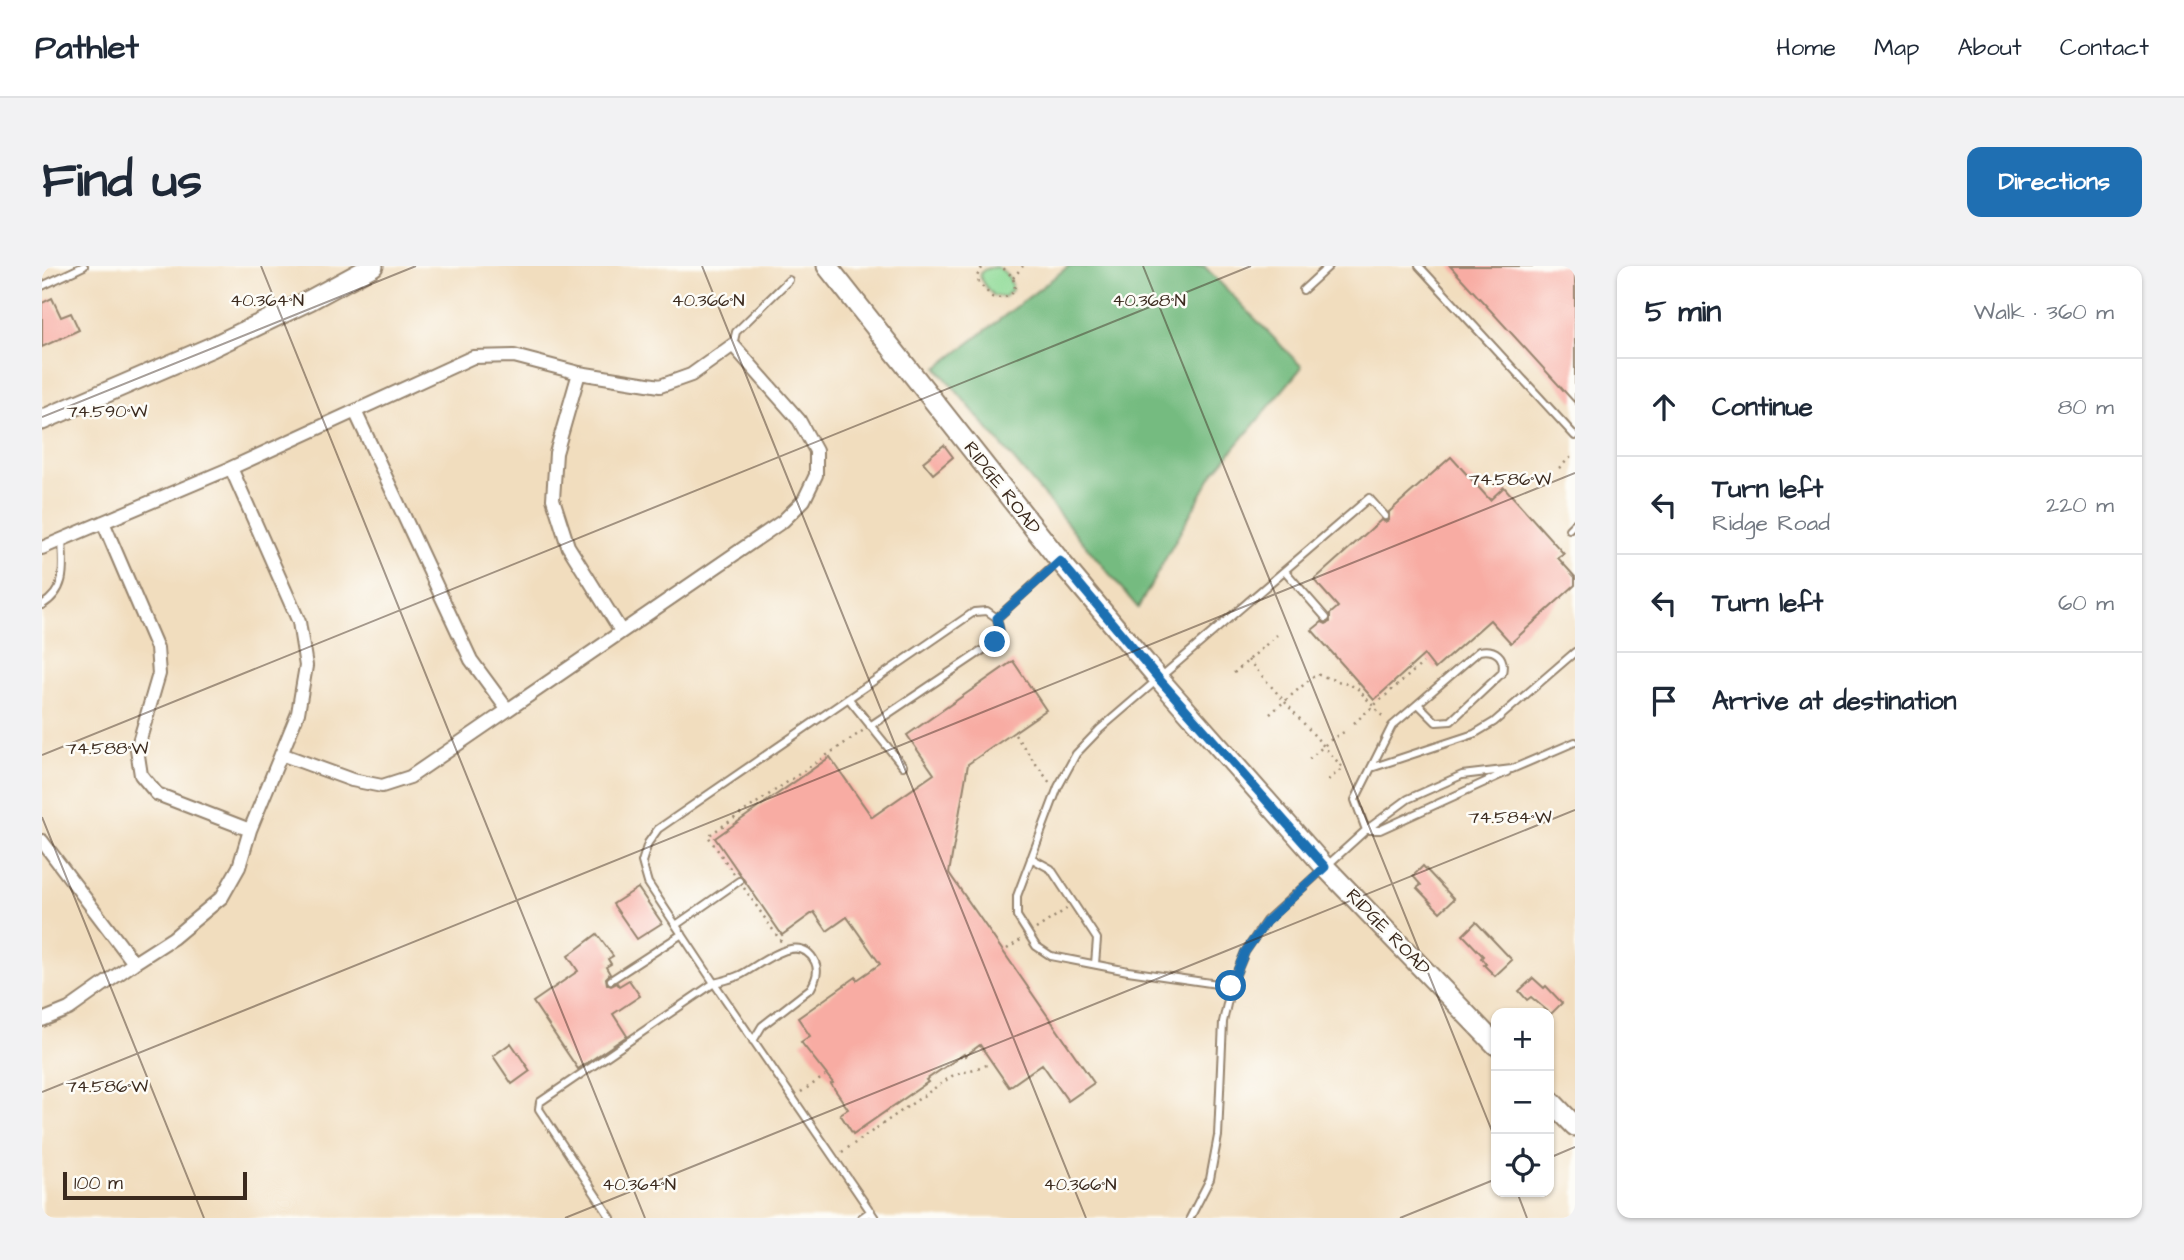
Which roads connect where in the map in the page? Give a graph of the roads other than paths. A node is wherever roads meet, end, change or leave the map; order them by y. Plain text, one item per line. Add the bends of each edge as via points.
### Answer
1 (84, 266) edge
2 (373, 266) edge
3 (827, 266) edge
4 (1329, 266) edge
5 (1419, 266) edge
6 (789, 280) dead end
7 (42, 286) edge
8 (1303, 290) dead end
9 (733, 345) junction
10 (579, 373) junction
11 (355, 411) junction
12 (42, 421) edge
13 (1575, 436) edge
14 (231, 468) junction
15 (1385, 516) dead end
16 (103, 522) junction
17 (1575, 523) edge
18 (1569, 529) dead end
19 (62, 540) junction
20 (42, 548) edge
21 (1060, 561) junction
22 (1285, 571) junction
23 (42, 605) edge
24 (997, 618) junction
25 (1326, 618) dead end
26 (621, 631) junction
27 (1575, 652) edge
28 (1159, 679) junction
29 (849, 699) junction
30 (1418, 704) junction
31 (507, 709) junction
32 (870, 726) junction
33 (1575, 741) edge
34 (281, 754) junction
35 (903, 766) dead end
36 (1371, 768) junction
37 (1512, 769) junction
38 (250, 830) junction
39 (1366, 830) junction
40 (42, 841) edge
41 (1031, 858) junction
42 (1325, 867) junction
43 (739, 881) road end
44 (676, 926) junction
45 (682, 934) junction
46 (134, 963) junction
47 (1095, 964) junction
48 (611, 980) dead end
49 (714, 983) junction
50 (1231, 986) junction
51 (42, 1020) edge
52 (1491, 1040) edge
53 (753, 1041) junction
54 (1554, 1104) edge
55 (1575, 1126) edge
56 (873, 1215) edge
57 (611, 1218) edge
58 (861, 1218) edge
59 (1190, 1218) edge

1 - 7 lane
2 - 12 street via 212,347
3 - 21 street, RIDGE ROAD
4 - 8 lane
5 - 13 lane
6 - 9 lane via 736,332
9 - 10 street via 691,375 660,386
9 - 26 street via 799,421 817,451 816,475 804,500 783,521
10 - 11 street via 514,356 473,357
10 - 26 street via 556,453 553,499 568,545
11 - 14 street
11 - 31 street via 471,660
14 - 16 street
14 - 34 street via 299,622 306,666 298,713
15 - 22 lane via 1369,498
16 - 19 street
16 - 38 street via 157,648 159,674 137,748 141,775 156,794
17 - 18 lane
19 - 20 street
19 - 23 lane via 64,577
21 - 24 lane
21 - 28 street, RIDGE ROAD
22 - 25 lane
22 - 28 lane
24 - 29 lane via 987,611 974,612
24 - 32 lane via 1000,632 995,642
26 - 31 street
27 - 36 lane via 1516,705 1474,734
28 - 41 lane via 1076,754
28 - 42 street, RIDGE ROAD
29 - 32 lane
29 - 44 lane via 658,830 648,843 642,862 648,883
30 - 30 lane via 1479,651 1488,649 1501,657 1502,673 1451,721 1436,722
30 - 36 lane via 1392,726
31 - 34 street via 410,777 382,786
32 - 35 lane
33 - 37 lane
34 - 38 street
36 - 39 lane via 1355,800
37 - 39 lane via 1380,830
37 - 39 lane via 1462,775 1408,799
38 - 46 street via 239,867 222,897
39 - 42 lane
40 - 46 street
41 - 47 lane via 1051,869 1097,939
41 - 47 lane via 1017,896 1017,916 1036,946 1051,956
42 - 50 lane via 1266,922 1245,952
42 - 52 street, RIDGE ROAD
43 - 44 lane
44 - 45 lane
45 - 48 lane
45 - 49 lane
46 - 51 street via 69,1009
47 - 50 lane
49 - 53 lane
49 - 53 lane via 738,976 785,949 797,949 811,957 816,965 811,988 762,1026
49 - 57 lane via 540,1102 539,1109
50 - 59 lane via 1223,1022 1218,1136 1210,1179
53 - 56 lane
54 - 55 street
56 - 58 lane

